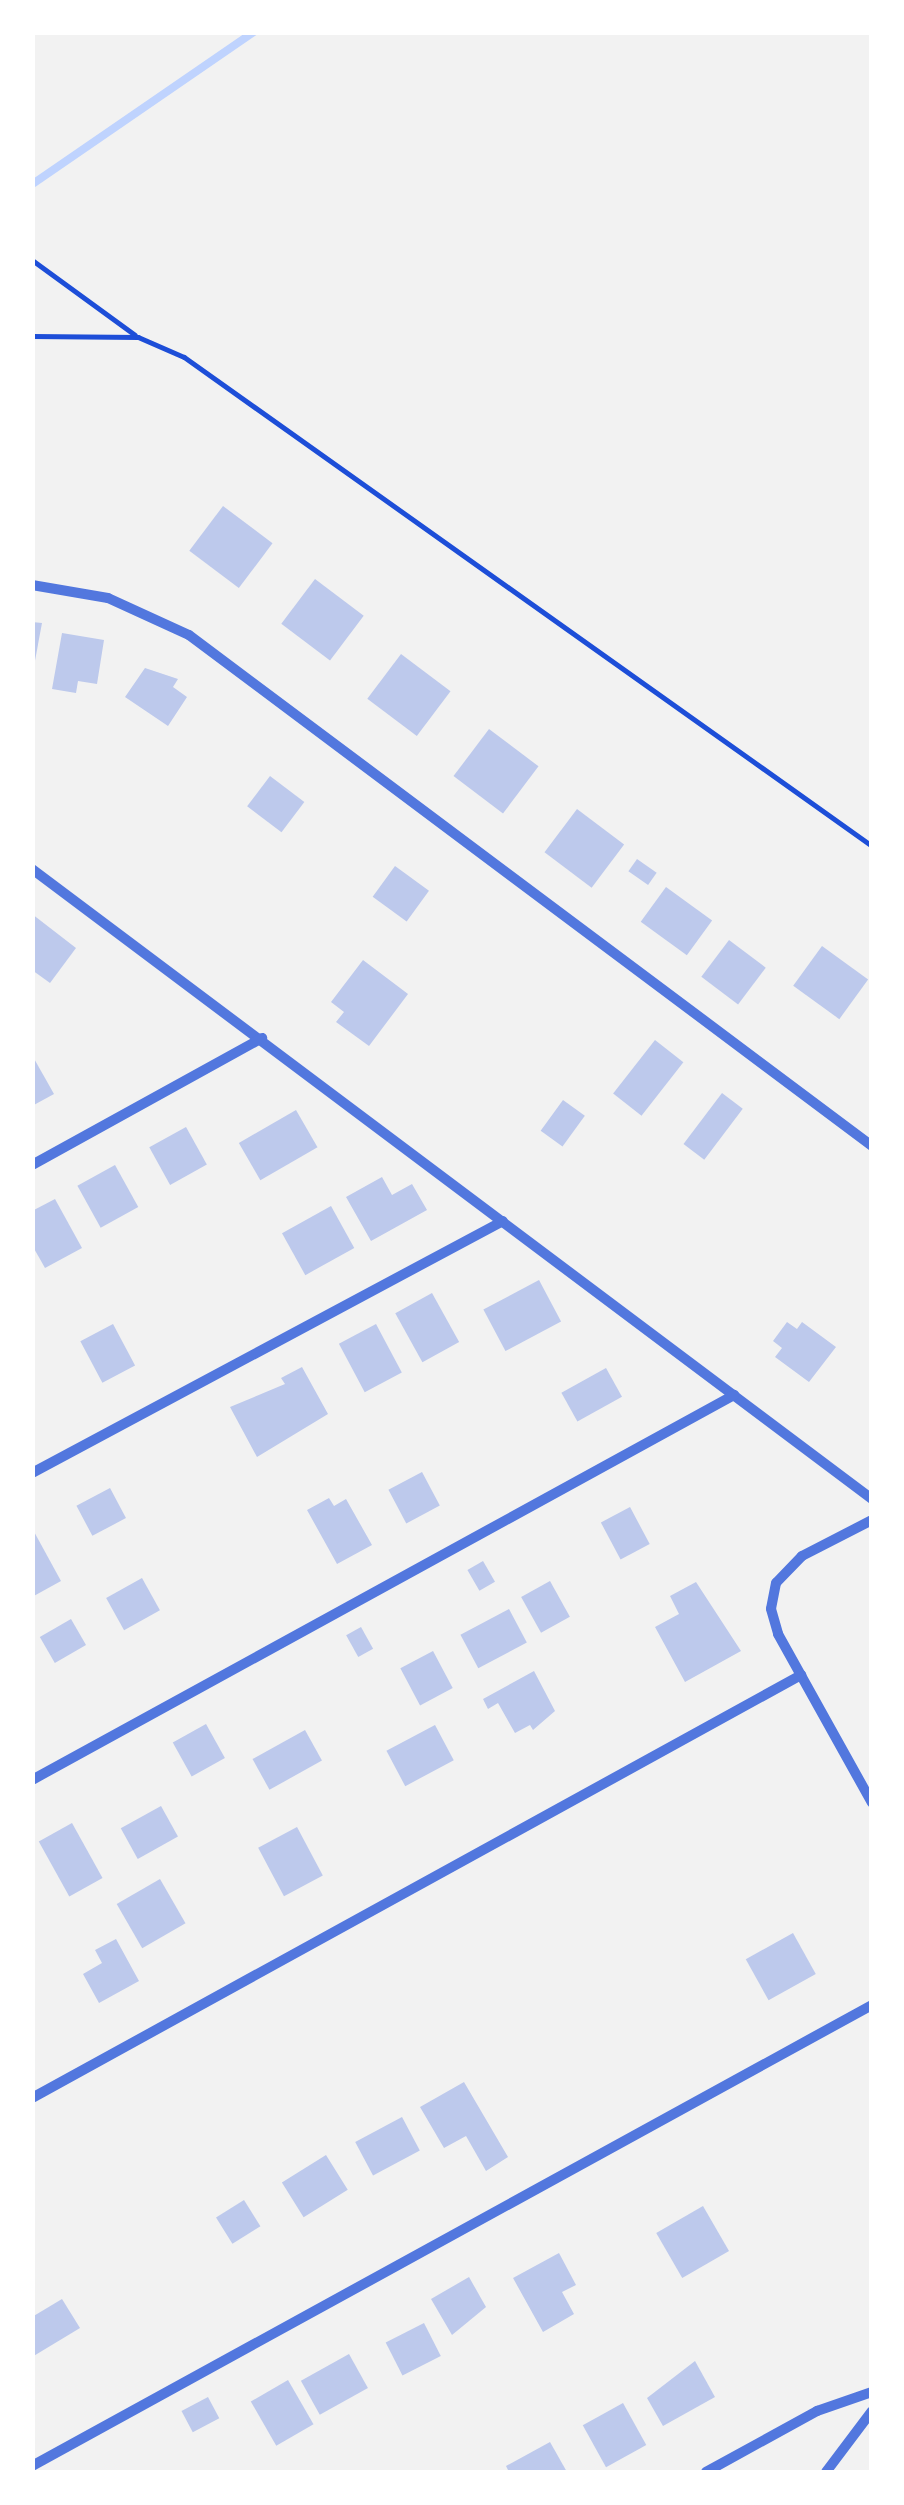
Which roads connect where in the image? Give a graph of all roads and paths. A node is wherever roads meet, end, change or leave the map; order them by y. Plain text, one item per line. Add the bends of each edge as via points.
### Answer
1 (32, 260) edge
2 (32, 336) edge
3 (138, 336) junction
4 (32, 585) edge
5 (872, 846) edge
6 (32, 868) edge
7 (262, 1038) junction
8 (872, 1146) edge
9 (32, 1165) edge
10 (504, 1220) junction
11 (734, 1395) junction
12 (32, 1473) edge
13 (872, 1498) edge
14 (872, 1520) edge
15 (801, 1675) junction
16 (32, 1780) edge
17 (872, 1803) edge
18 (872, 2005) edge
19 (32, 2098) edge
20 (872, 2392) edge
21 (872, 2410) edge
22 (32, 2466) edge
23 (706, 2472) edge
24 (826, 2472) edge

1 - 3 path
2 - 3 path
3 - 5 path via 184,357
4 - 8 street via 108,598 189,635
6 - 7 street
7 - 9 street
7 - 10 street
10 - 11 street
10 - 12 street
11 - 13 street
11 - 16 street
14 - 15 street via 802,1556 776,1582 771,1609
15 - 17 street
15 - 19 street
18 - 22 street
20 - 23 street via 817,2411
21 - 24 street

